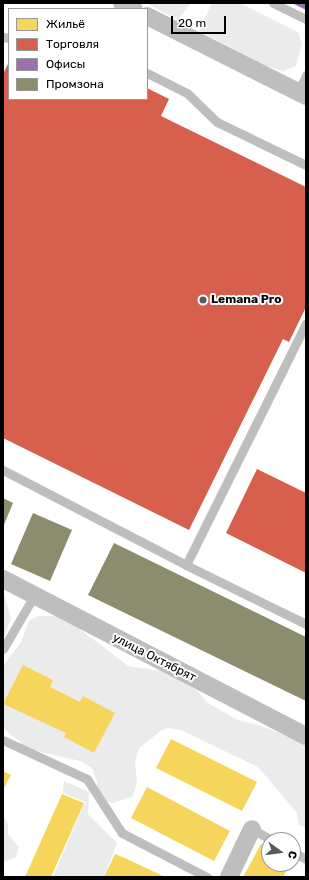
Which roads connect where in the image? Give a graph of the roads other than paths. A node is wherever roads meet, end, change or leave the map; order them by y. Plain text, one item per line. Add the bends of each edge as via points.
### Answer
1 (122, 3) edge
2 (273, 3) edge
3 (132, 8) edge
4 (148, 17) edge
5 (306, 19) edge
6 (148, 73) edge
7 (306, 75) edge
8 (302, 94) edge
9 (306, 165) edge
10 (306, 323) edge
11 (3, 470) edge
12 (186, 565) junction
13 (3, 579) edge
14 (34, 596) junction
15 (306, 624) edge
16 (3, 649) edge
17 (306, 736) edge
18 (3, 740) edge
19 (252, 829) joint
20 (261, 834) edge
21 (207, 877) edge
22 (229, 877) edge

1 - 3 street
2 - 5 lane
4 - 8 street
6 - 9 lane via 188,93 217,122
7 - 8 lane
10 - 12 lane
11 - 12 lane
12 - 15 lane
13 - 14 street, улица Октябрят
14 - 16 lane
14 - 17 street, улица Октябрят
18 - 21 lane via 87,779 122,833
19 - 20 lane
19 - 22 street

